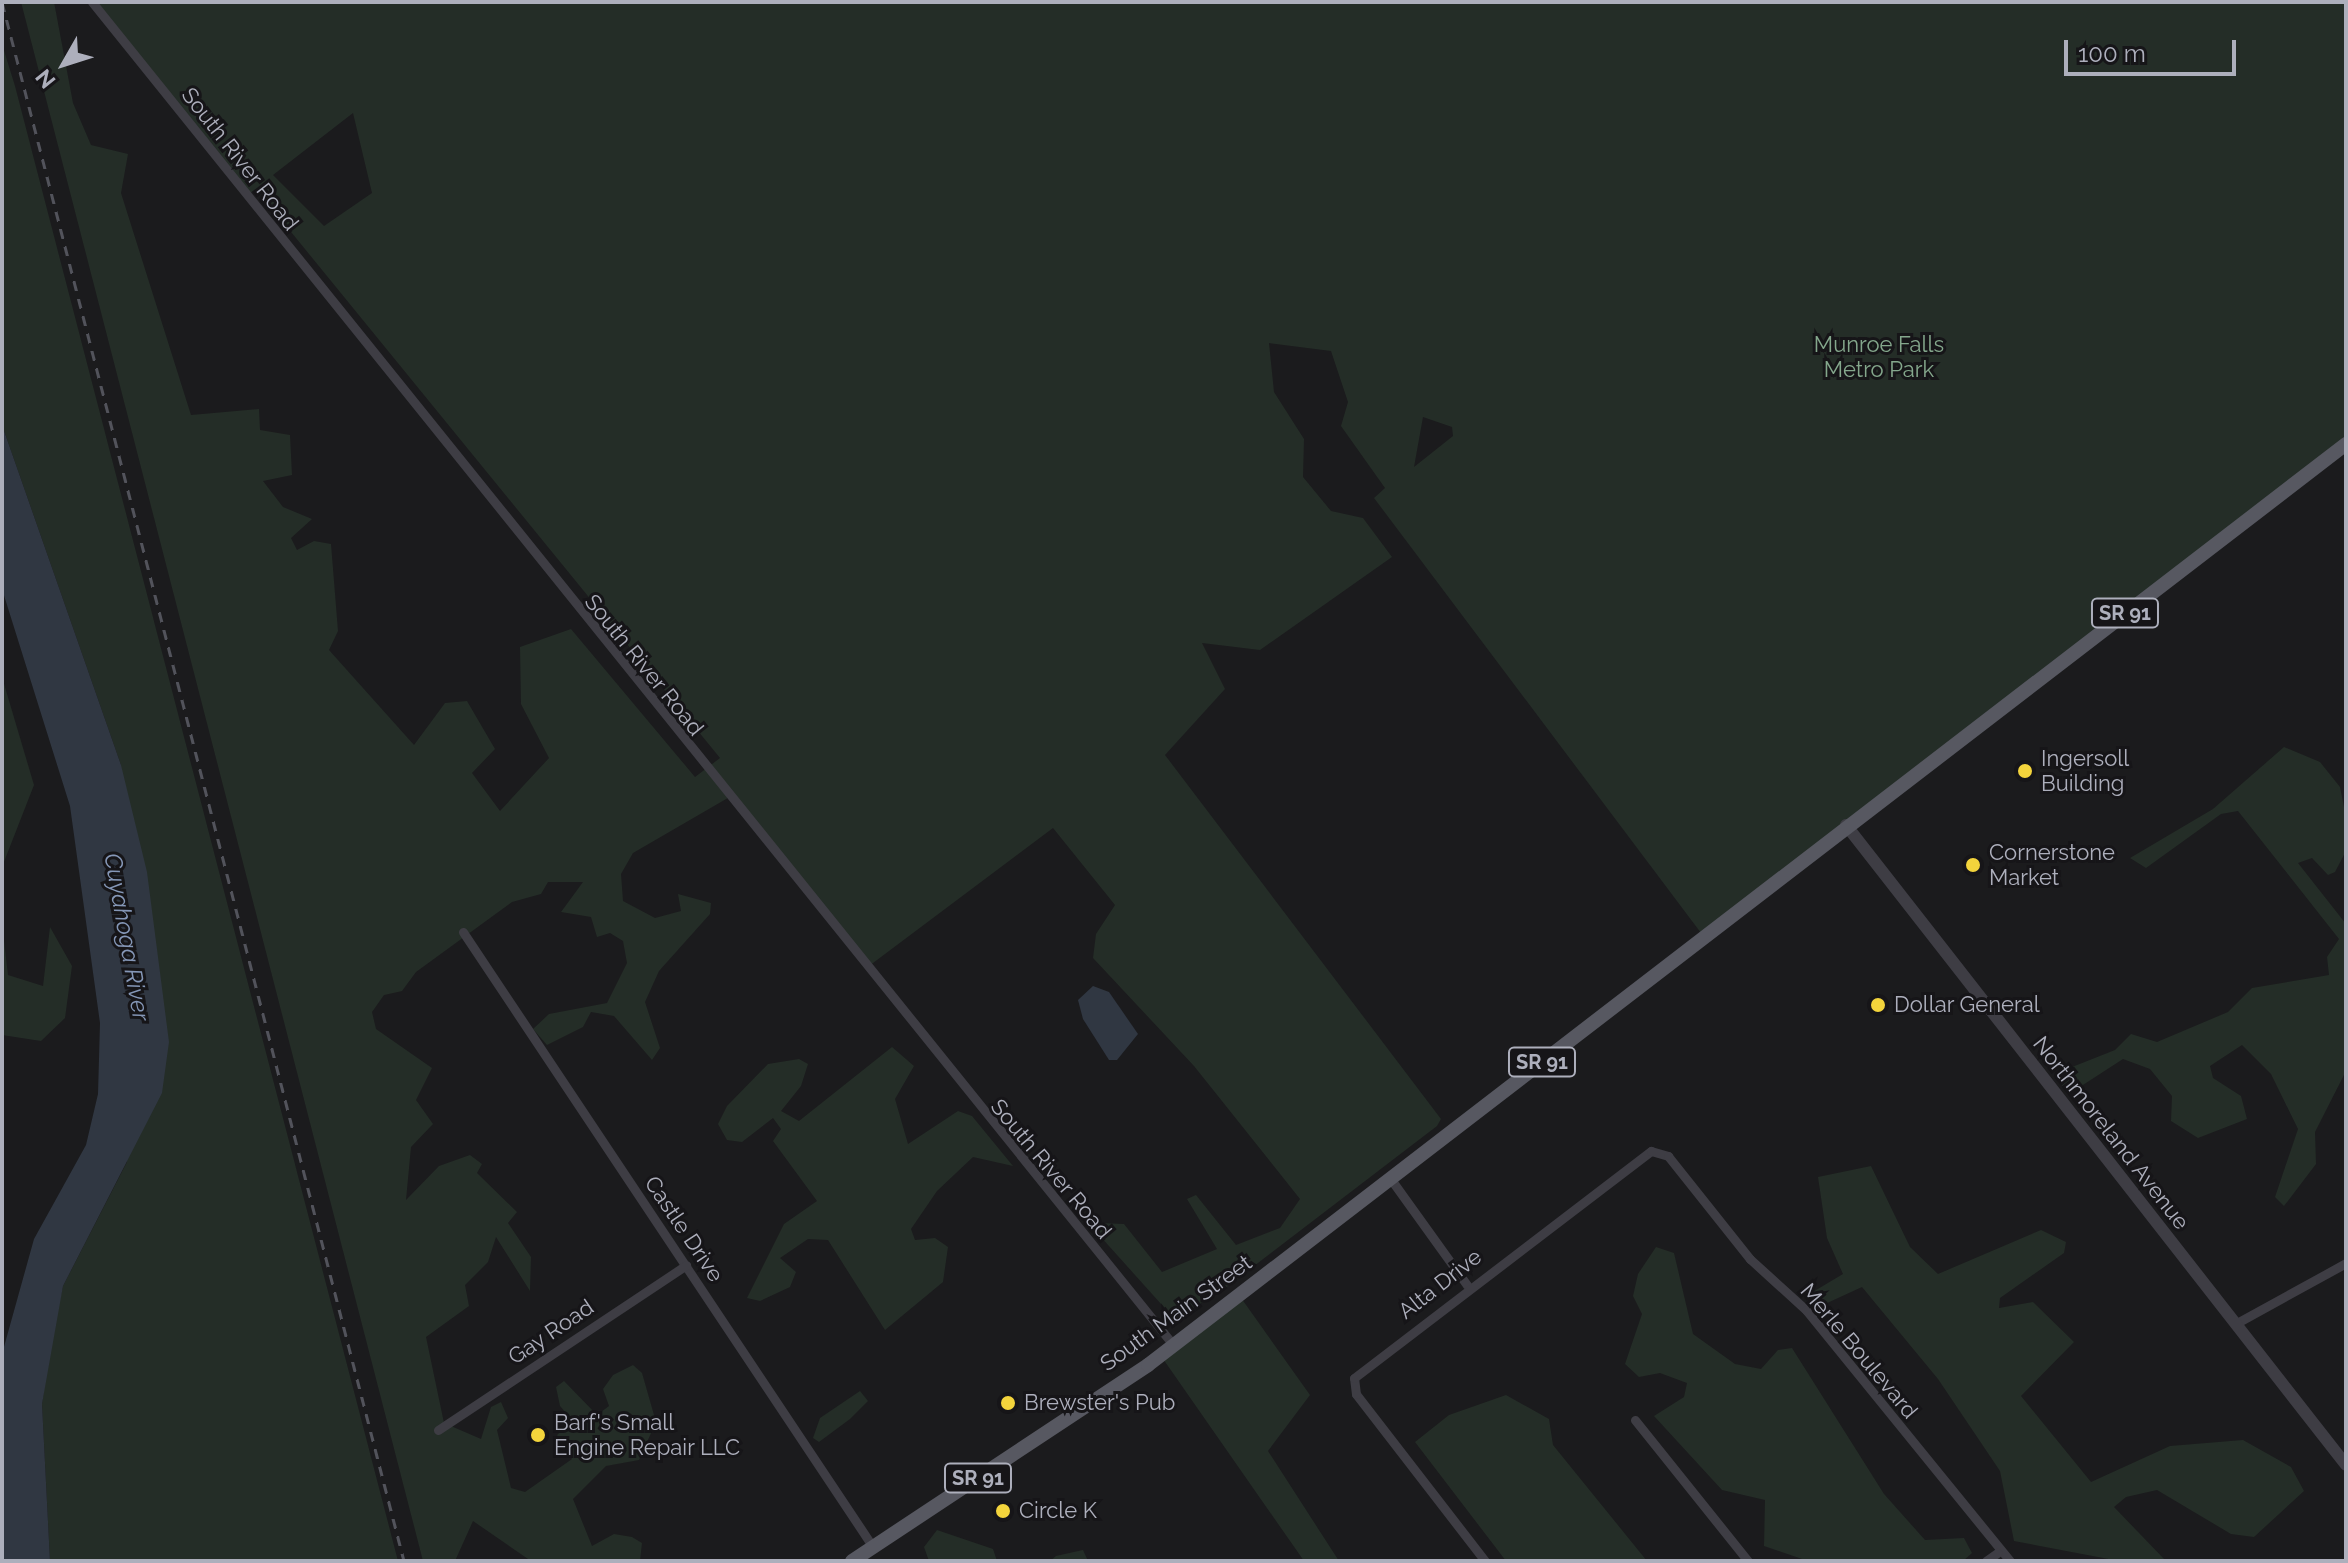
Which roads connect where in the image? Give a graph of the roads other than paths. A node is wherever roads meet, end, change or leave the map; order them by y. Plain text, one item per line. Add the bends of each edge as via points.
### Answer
1 (92, 2) edge
2 (2346, 444) edge
3 (1846, 825) junction
4 (463, 932) dead end
5 (1390, 1178) junction
6 (1597, 1186) joint
7 (2346, 1263) edge
8 (686, 1265) junction
9 (1467, 1285) junction
10 (2235, 1324) junction
11 (1174, 1346) junction
12 (1635, 1420) dead end
13 (438, 1430) dead end
14 (2346, 1465) edge
15 (873, 1547) junction
16 (1997, 1553) junction
17 (852, 1561) edge
18 (1485, 1561) edge
19 (1748, 1561) edge
20 (1986, 1561) edge
21 (2010, 1561) edge

1 - 11 street, South River Road
2 - 3 main road, SR 91
3 - 5 main road, SR 91
3 - 10 street, Northmoreland Avenue
4 - 8 street, Castle Drive
5 - 9 street
5 - 11 main road, South Main Street / SR 91
6 - 9 street, Alta Drive
6 - 16 street, Merle Boulevard via 1642,1153 1668,1156 1750,1259 1806,1310
7 - 10 street
8 - 13 street, Gay Road
8 - 15 street, Castle Drive
9 - 18 street, Alta Drive via 1358,1371 1356,1394
10 - 14 street, Northmoreland Avenue
11 - 15 main road, South Main Street / SR 91
12 - 19 street
15 - 17 main road, South Main Street / SR 91
16 - 20 street
16 - 21 street, Merle Boulevard

